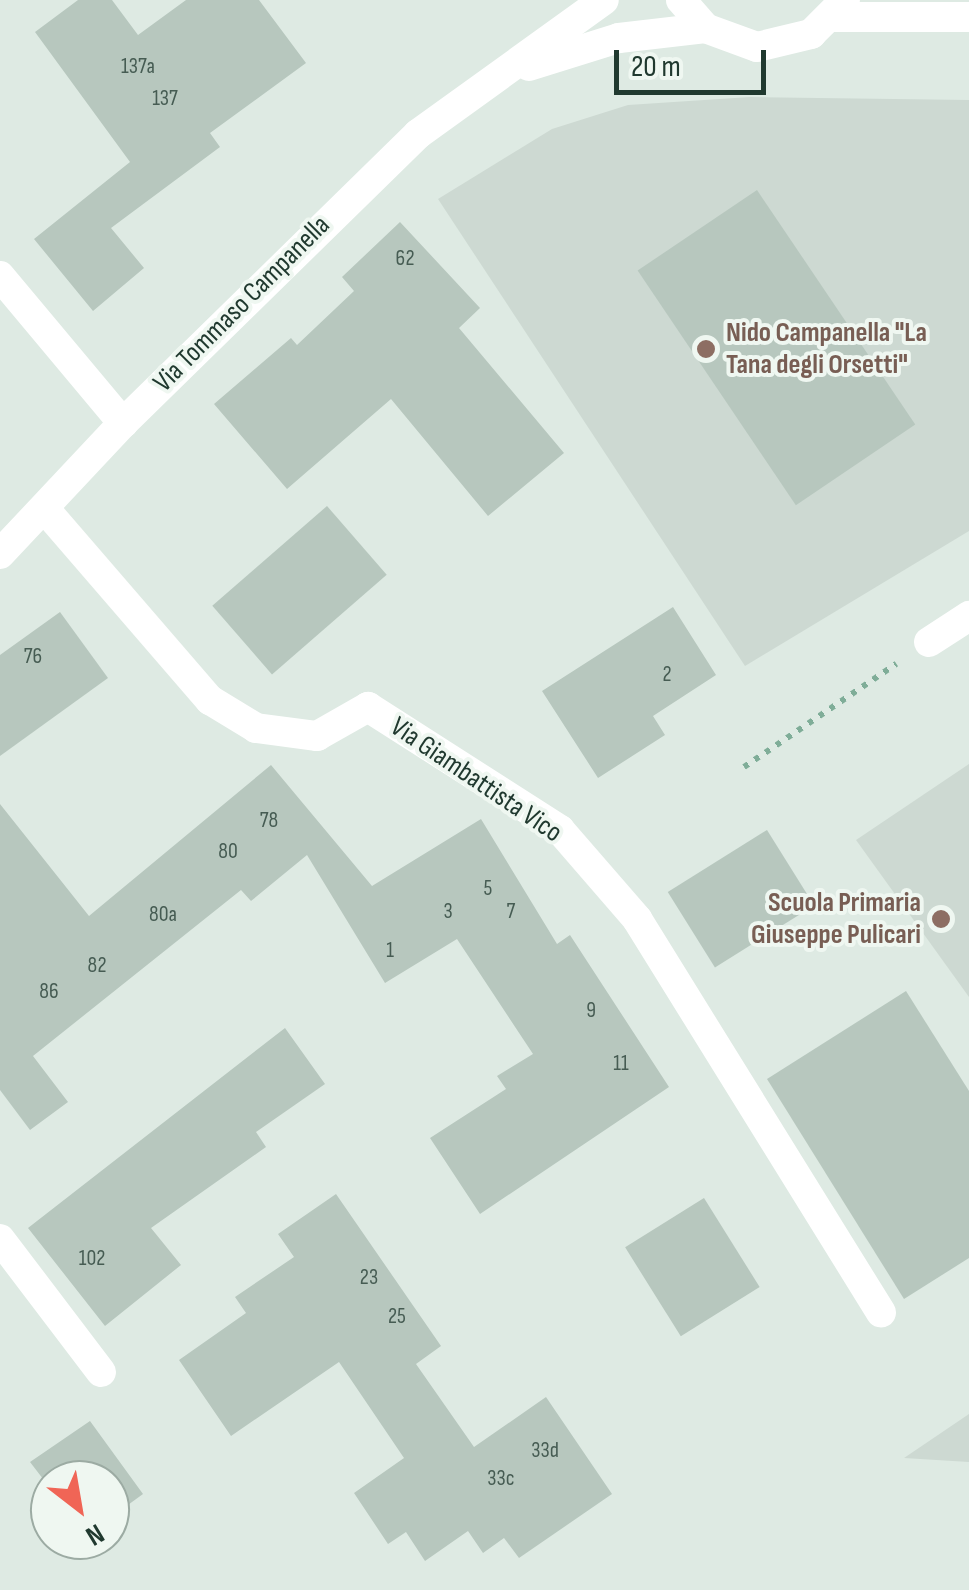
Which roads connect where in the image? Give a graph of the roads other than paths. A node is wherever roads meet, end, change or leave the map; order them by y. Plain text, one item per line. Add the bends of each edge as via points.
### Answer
1 (604, 0) edge
2 (681, 0) edge
3 (947, 0) edge
4 (839, 9) edge
5 (969, 14) edge
6 (705, 28) junction
7 (502, 74) junction
8 (0, 276) edge
9 (123, 423) junction
10 (44, 508) junction
11 (0, 554) edge
12 (969, 616) edge
13 (929, 642) dead end
14 (0, 1238) edge
15 (881, 1314) dead end
16 (101, 1372) dead end

1 - 7 street, Via Tommaso Campanella
2 - 6 street
3 - 5 street
4 - 5 street
4 - 6 street via 785,45 757,48
6 - 7 street, Via Tommaso Campanella via 619,38
7 - 9 street, Via Tommaso Campanella via 418,134
8 - 9 street
9 - 10 street, Via Tommaso Campanella
10 - 11 street, Via Tommaso Campanella
10 - 15 street, Via Giambattista Vico via 210,700 256,728 316,736 368,706 560,830 636,919
12 - 13 street
14 - 16 street

